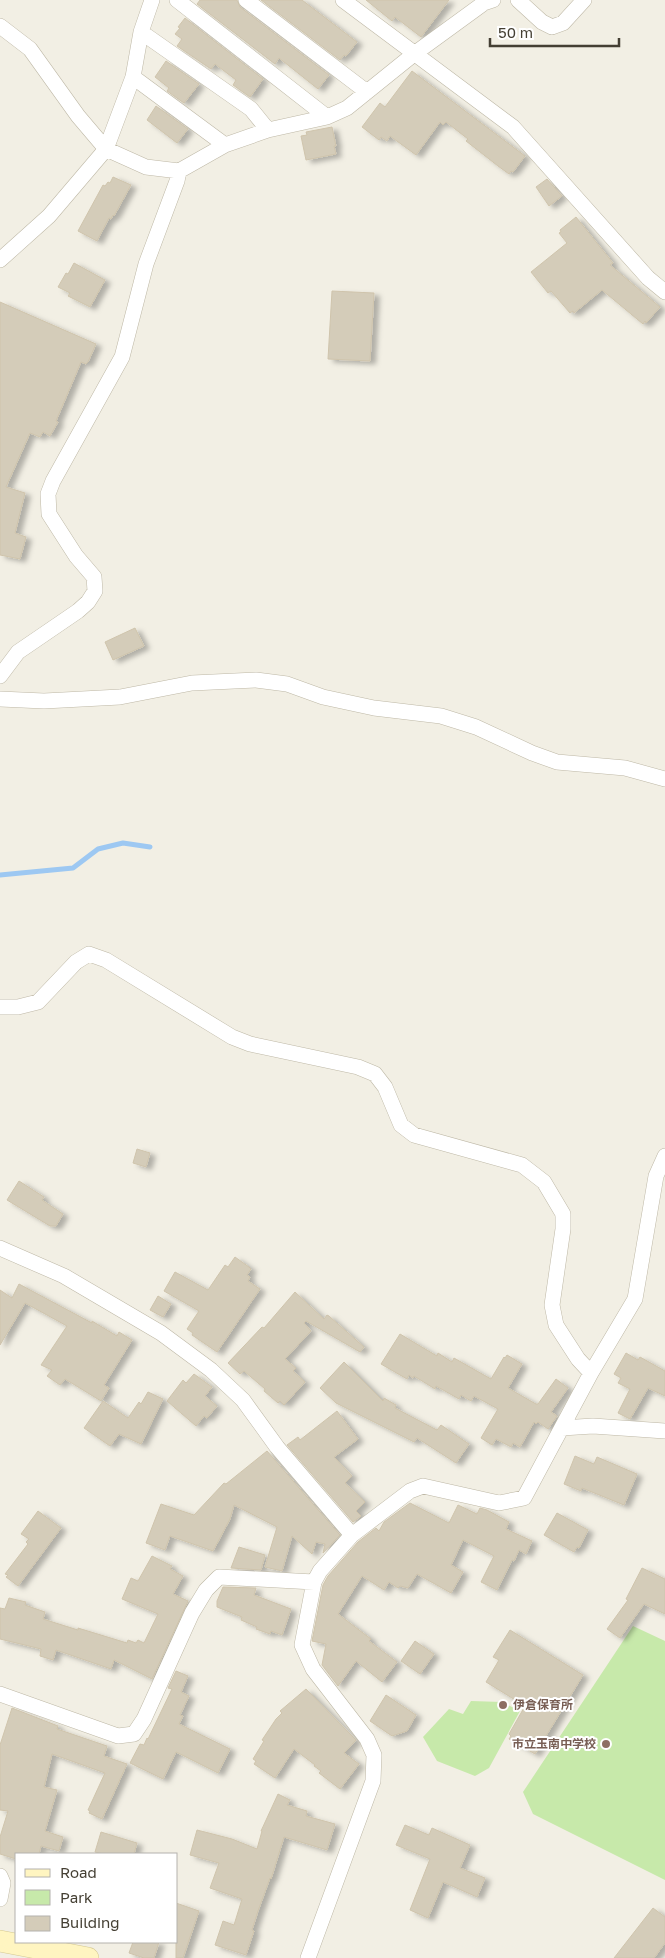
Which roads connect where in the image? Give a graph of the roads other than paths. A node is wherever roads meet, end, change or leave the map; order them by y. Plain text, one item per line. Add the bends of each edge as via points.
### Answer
1 (152, 0) edge
2 (177, 0) edge
3 (246, 0) edge
4 (343, 0) edge
5 (493, 0) edge
6 (518, 0) edge
7 (584, 0) edge
8 (0, 26) edge
9 (141, 32) junction
10 (414, 54) junction
11 (133, 77) junction
12 (367, 92) junction
13 (327, 116) junction
14 (268, 130) junction
15 (225, 145) junction
16 (106, 149) junction
17 (179, 171) junction
18 (0, 260) edge
19 (665, 292) edge
20 (0, 676) edge
21 (0, 699) edge
22 (665, 779) edge
23 (0, 1007) edge
24 (665, 1156) edge
25 (0, 1248) edge
26 (591, 1373) junction
27 (562, 1428) junction
28 (665, 1431) edge
29 (352, 1535) junction
30 (314, 1582) junction
31 (0, 1694) edge
32 (0, 1876) edge
33 (0, 1899) edge
34 (0, 1941) edge
35 (88, 1958) edge
36 (308, 1958) edge

1 - 9 street
2 - 13 street
3 - 12 street
4 - 10 street
5 - 10 street via 484,3
6 - 7 street via 552,27 563,23
8 - 16 street via 30,49
9 - 11 street
9 - 14 street via 251,109
10 - 12 street
10 - 19 street via 512,128 648,278
11 - 15 street
11 - 16 street
12 - 13 street via 347,108
13 - 14 street
14 - 15 street
15 - 17 street
16 - 17 street via 146,167
16 - 18 street via 49,216
17 - 20 street via 146,264 122,357 48,494 49,514 94,577 95,591 78,611 18,652
21 - 22 street via 120,696 192,683 256,680 287,684 323,697 374,708 441,716 476,727 557,762 625,768
23 - 26 street via 38,1002 76,962 89,954 106,960 232,1037 250,1044 358,1067 374,1074 385,1087 401,1126 414,1135 522,1166 544,1182 563,1214 552,1305 554,1319 578,1359
24 - 26 street via 656,1176 635,1299
25 - 29 street via 64,1276 161,1333 211,1370 243,1400 276,1447
26 - 27 street
27 - 28 street via 593,1426
27 - 29 street via 524,1498 499,1503 423,1486 410,1491
29 - 30 street via 320,1570
30 - 31 street via 219,1577 206,1590 192,1613 144,1719 134,1734 118,1736
30 - 36 street via 302,1645 313,1669 367,1738 374,1756 373,1781
32 - 33 street via 3,1883
34 - 35 main road

